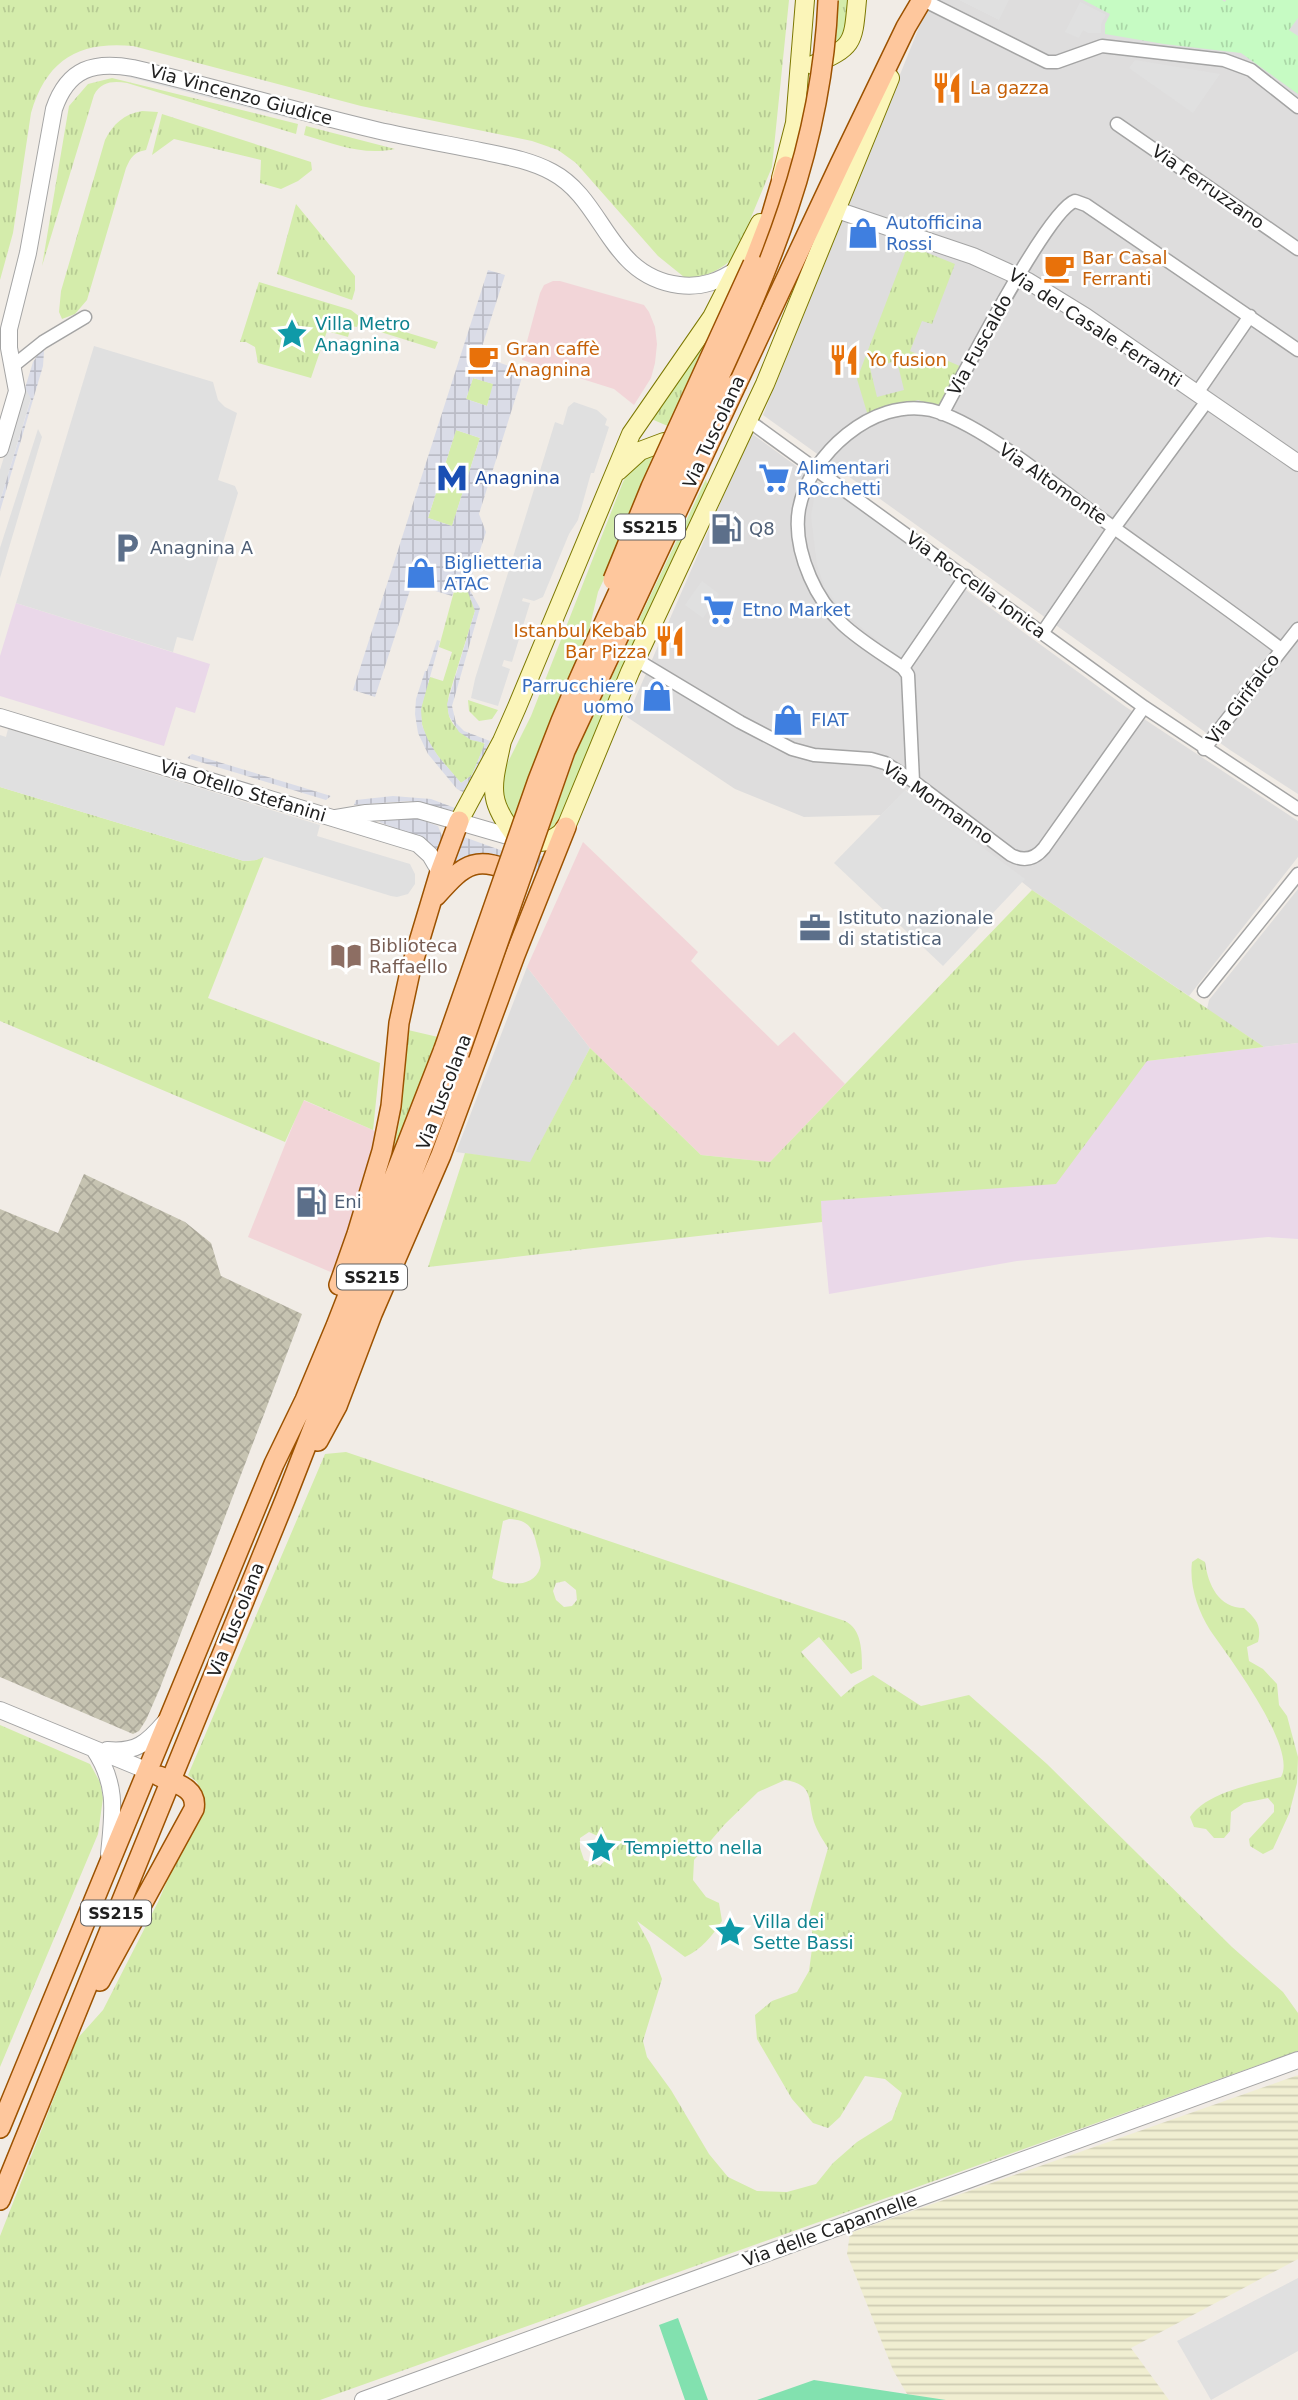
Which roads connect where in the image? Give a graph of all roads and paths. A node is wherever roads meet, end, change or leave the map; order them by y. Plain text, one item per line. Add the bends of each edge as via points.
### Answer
1 (828, 0) edge
2 (857, 0) edge
3 (922, 0) edge
4 (804, 4) edge
5 (800, 72) junction
6 (1298, 107) edge
7 (1117, 124) dead end
8 (786, 166) joint
9 (837, 210) junction
10 (1298, 248) edge
11 (746, 266) junction
12 (1018, 276) junction
13 (1250, 316) junction
14 (85, 317) dead end
15 (1298, 350) edge
16 (13, 366) junction
17 (1202, 397) junction
18 (942, 414) junction
19 (749, 421) junction
20 (664, 442) dead end
21 (0, 449) edge
22 (1298, 463) edge
23 (815, 470) junction
24 (711, 471) dead end
25 (615, 473) junction
26 (714, 491) junction
27 (1114, 528) junction
28 (966, 576) junction
29 (1298, 629) edge
30 (601, 632) junction
31 (1043, 632) junction
32 (1281, 649) junction
33 (635, 659) junction
34 (903, 668) junction
35 (1144, 707) junction
36 (0, 717) edge
37 (502, 741) junction
38 (1204, 749) junction
39 (913, 781) junction
40 (1298, 809) edge
41 (335, 818) junction
42 (459, 821) junction
43 (566, 827) junction
44 (518, 839) junction
45 (440, 872) junction
46 (1298, 874) edge
47 (536, 900) junction
48 (431, 902) junction
49 (1204, 991) dead end
50 (452, 1051) junction
51 (274, 1464) junction
52 (285, 1500) junction
53 (0, 1710) edge
54 (174, 1711) junction
55 (94, 1749) junction
56 (148, 1771) junction
57 (170, 1782) junction
58 (108, 1865) junction
59 (62, 2045) junction
60 (1298, 2060) edge
61 (16, 2092) junction
62 (0, 2110) edge
63 (0, 2128) edge
64 (0, 2200) edge
65 (363, 2400) edge

1 - 30 main road, Via Tuscolana / SS215, bridge via 814,122 777,244
2 - 5 main road via 850,44
3 - 6 street via 1044,61 1054,63 1102,46 1224,60 1251,71
3 - 9 main road, Via Tuscolana
3 - 50 main road, Via Tuscolana / SS215, bridge via 840,164 565,751
4 - 5 main road
5 - 8 main road
7 - 10 street, Via Ferruzzano
8 - 11 main road via 771,217
9 - 12 street, Via del Casale Ferranti
9 - 19 main road, Via Tuscolana
11 - 16 street, Via Vincenzo Giudice via 717,281 674,284 647,275 622,254 573,188 530,162 377,130 133,68 102,65 74,77 54,109 9,329
11 - 25 main road via 635,426
11 - 30 main road, bridge via 633,528 607,597
12 - 13 street, Via Fuscaldo via 1057,216 1068,204 1079,202
12 - 17 street, Via del Casale Ferranti
12 - 18 street, Via Fuscaldo
13 - 15 street
13 - 17 street
14 - 16 street
16 - 21 street, Via Vincenzo Giudice via 16,394
17 - 22 street, Via del Casale Ferranti
17 - 27 street
18 - 23 street, Via Altomonte via 912,409 876,417 846,434
18 - 27 street, Via Altomonte via 998,445
19 - 23 street, Via Roccella Ionica
19 - 26 main road, Via Tuscolana
20 - 25 main road via 640,451
23 - 28 street, Via Roccella Ionica
23 - 34 street, Via Altomonte via 804,491 798,519 810,576 836,620
24 - 26 main road
25 - 37 main road
26 - 33 main road, Via Tuscolana
27 - 31 street
27 - 32 street, Via Altomonte
28 - 31 street, Via Roccella Ionica
28 - 34 street
29 - 32 street, Via Girifalco
30 - 50 main road, Via Tuscolana / SS215, bridge via 538,780
31 - 35 street, Via Roccella Ionica
32 - 38 street, Via Girifalco
33 - 39 street, Via Mormanno via 785,746 814,755 876,760
33 - 43 main road, Via Tuscolana
34 - 39 street via 910,682
35 - 38 street, Via Roccella Ionica
35 - 39 street, Via Mormanno via 1033,858 1011,855
36 - 41 street, Via Otello Stefanini
37 - 42 main road
37 - 44 main road via 494,797 500,816
38 - 40 street, Via Girifalco
41 - 42 street, Via Otello Stefanini via 412,809
41 - 45 street via 418,844
42 - 44 street, Via Otello Stefanini
42 - 45 main road
43 - 44 main road, Via Otello Stefanini via 547,841
43 - 47 main road
45 - 48 main road
46 - 49 street
47 - 48 main road via 534,886 525,876 486,864 458,872
47 - 52 main road via 440,1155 337,1406
48 - 51 main road via 404,1001 391,1105 374,1183
50 - 51 main road, Via Tuscolana / SS215
50 - 52 main road, Via Tuscolana / SS215
51 - 54 main road, Via Tuscolana / SS215
52 - 57 main road, Via Tuscolana / SS215
53 - 55 street
54 - 55 street via 140,1746 122,1752
54 - 56 main road, Via Tuscolana / SS215
55 - 56 street
55 - 58 street via 112,1792
56 - 57 main road
56 - 58 main road, Via Tuscolana / SS215
57 - 59 main road, Via Tuscolana / SS215
57 - 59 main road via 194,1796 193,1812
58 - 61 main road, Via Tuscolana / SS215
59 - 64 main road, Via Tuscolana / SS215
60 - 65 street, Via delle Capannelle
61 - 62 street, Via Tuscolana
61 - 63 main road, Via Tuscolana / SS215

